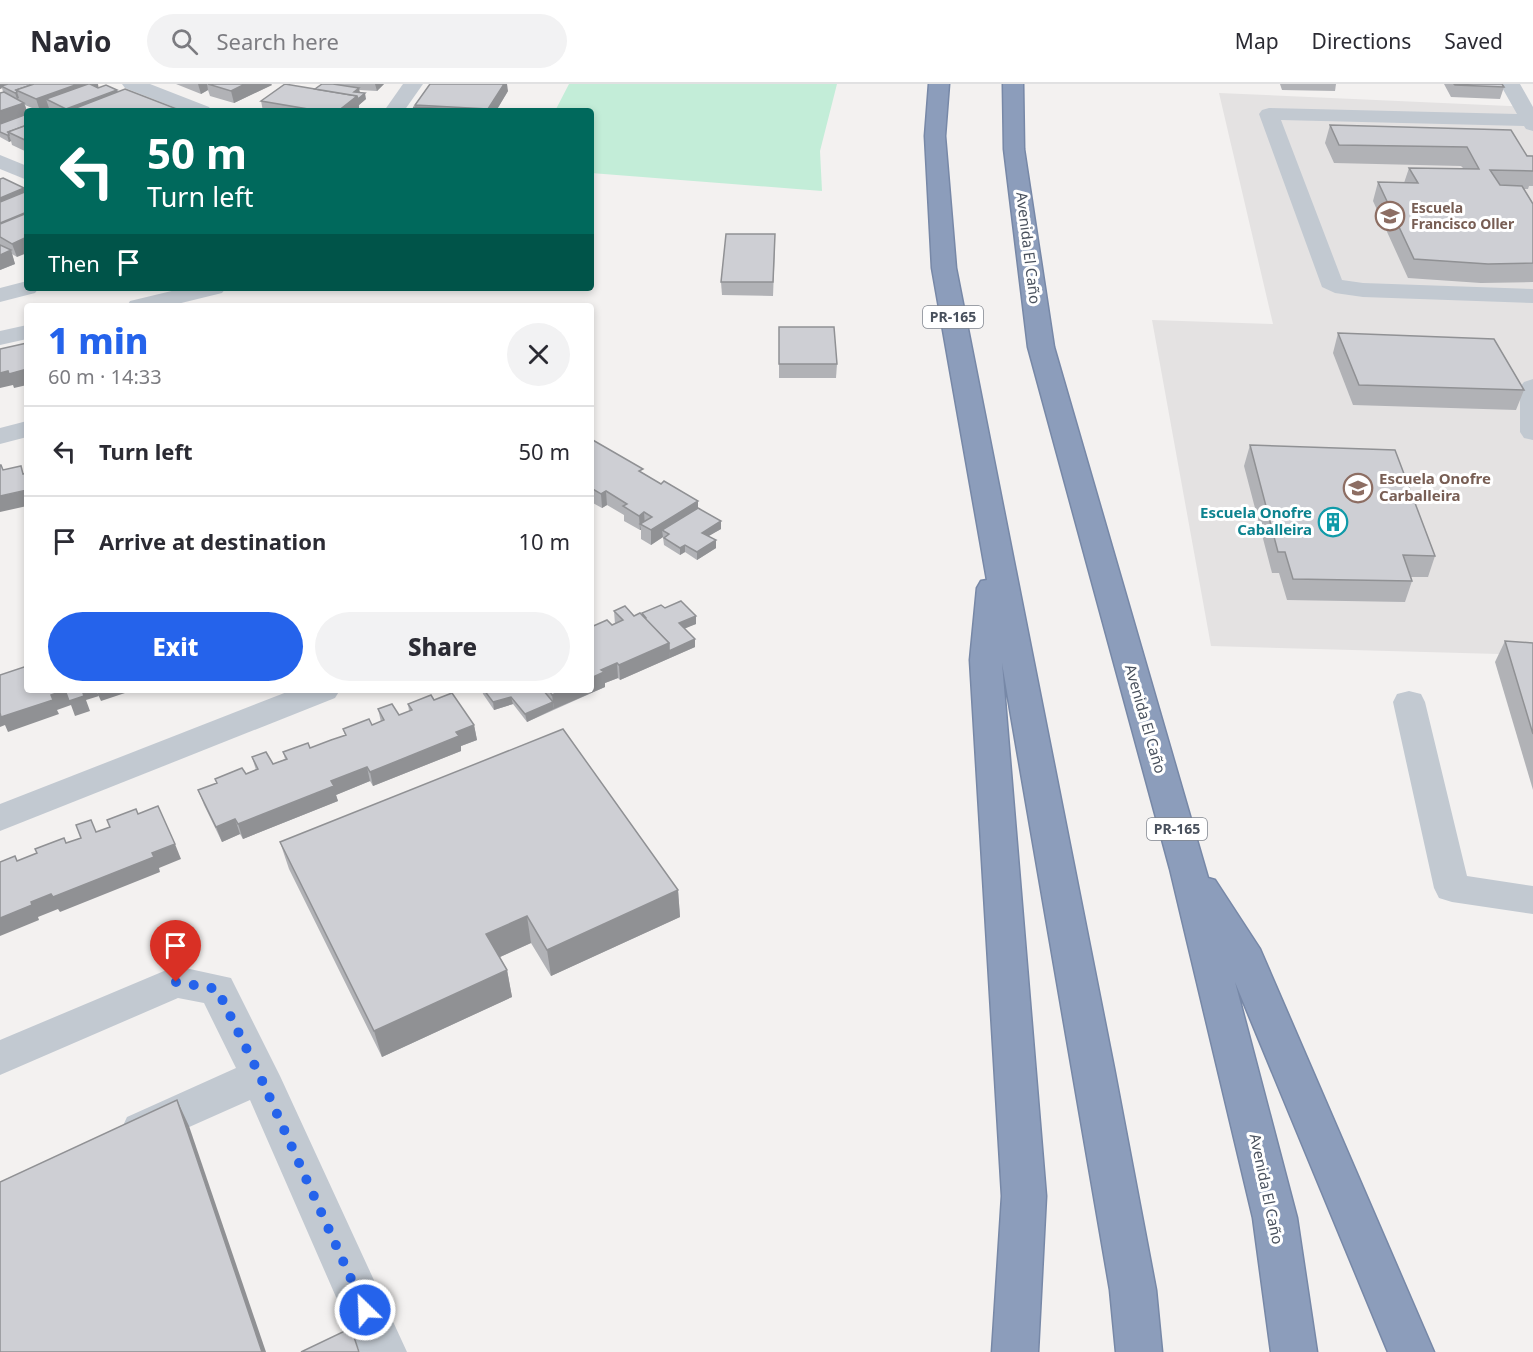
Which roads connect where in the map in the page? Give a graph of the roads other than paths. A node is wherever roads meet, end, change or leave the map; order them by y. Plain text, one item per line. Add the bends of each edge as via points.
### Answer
1 (132, 84) edge
2 (412, 84) edge
3 (939, 84) edge
4 (1013, 84) edge
5 (1510, 84) edge
6 (194, 108) edge
7 (396, 108) edge
8 (1528, 115) edge
9 (0, 161) edge
10 (24, 173) edge
11 (24, 289) edge
12 (202, 291) edge
13 (0, 295) edge
14 (1533, 296) edge
15 (152, 303) edge
16 (24, 333) edge
17 (0, 338) edge
18 (1533, 387) edge
19 (24, 430) edge
20 (1533, 432) edge
21 (0, 436) edge
22 (996, 547) junction
23 (316, 693) edge
24 (1409, 702) dead end
25 (0, 818) edge
26 (1188, 869) junction
27 (1533, 900) edge
28 (0, 1058) edge
29 (260, 1076) junction
30 (108, 1146) edge
31 (384, 1352) edge
32 (1015, 1352) edge
33 (1139, 1352) edge
34 (1294, 1352) edge
35 (1411, 1352) edge

1 - 6 street
2 - 7 street
3 - 22 highway, PR-165 via 935,136 944,268
4 - 26 highway, Avenida El Caño / PR-165 via 1014,148 1041,347
5 - 8 street
8 - 14 street via 1269,114 1330,282 1335,286
9 - 10 street
11 - 13 street
12 - 15 street
16 - 17 street
18 - 20 street
19 - 21 street
22 - 32 highway via 986,660 1024,1196
22 - 33 highway, PR-165 via 1094,1068 1133,1290
23 - 25 street
24 - 27 street via 1452,888
26 - 34 highway, Avenida El Caño / PR-165 via 1275,1218
26 - 35 highway via 1241,949
28 - 29 street via 176,982 217,989
29 - 30 street
29 - 31 street

